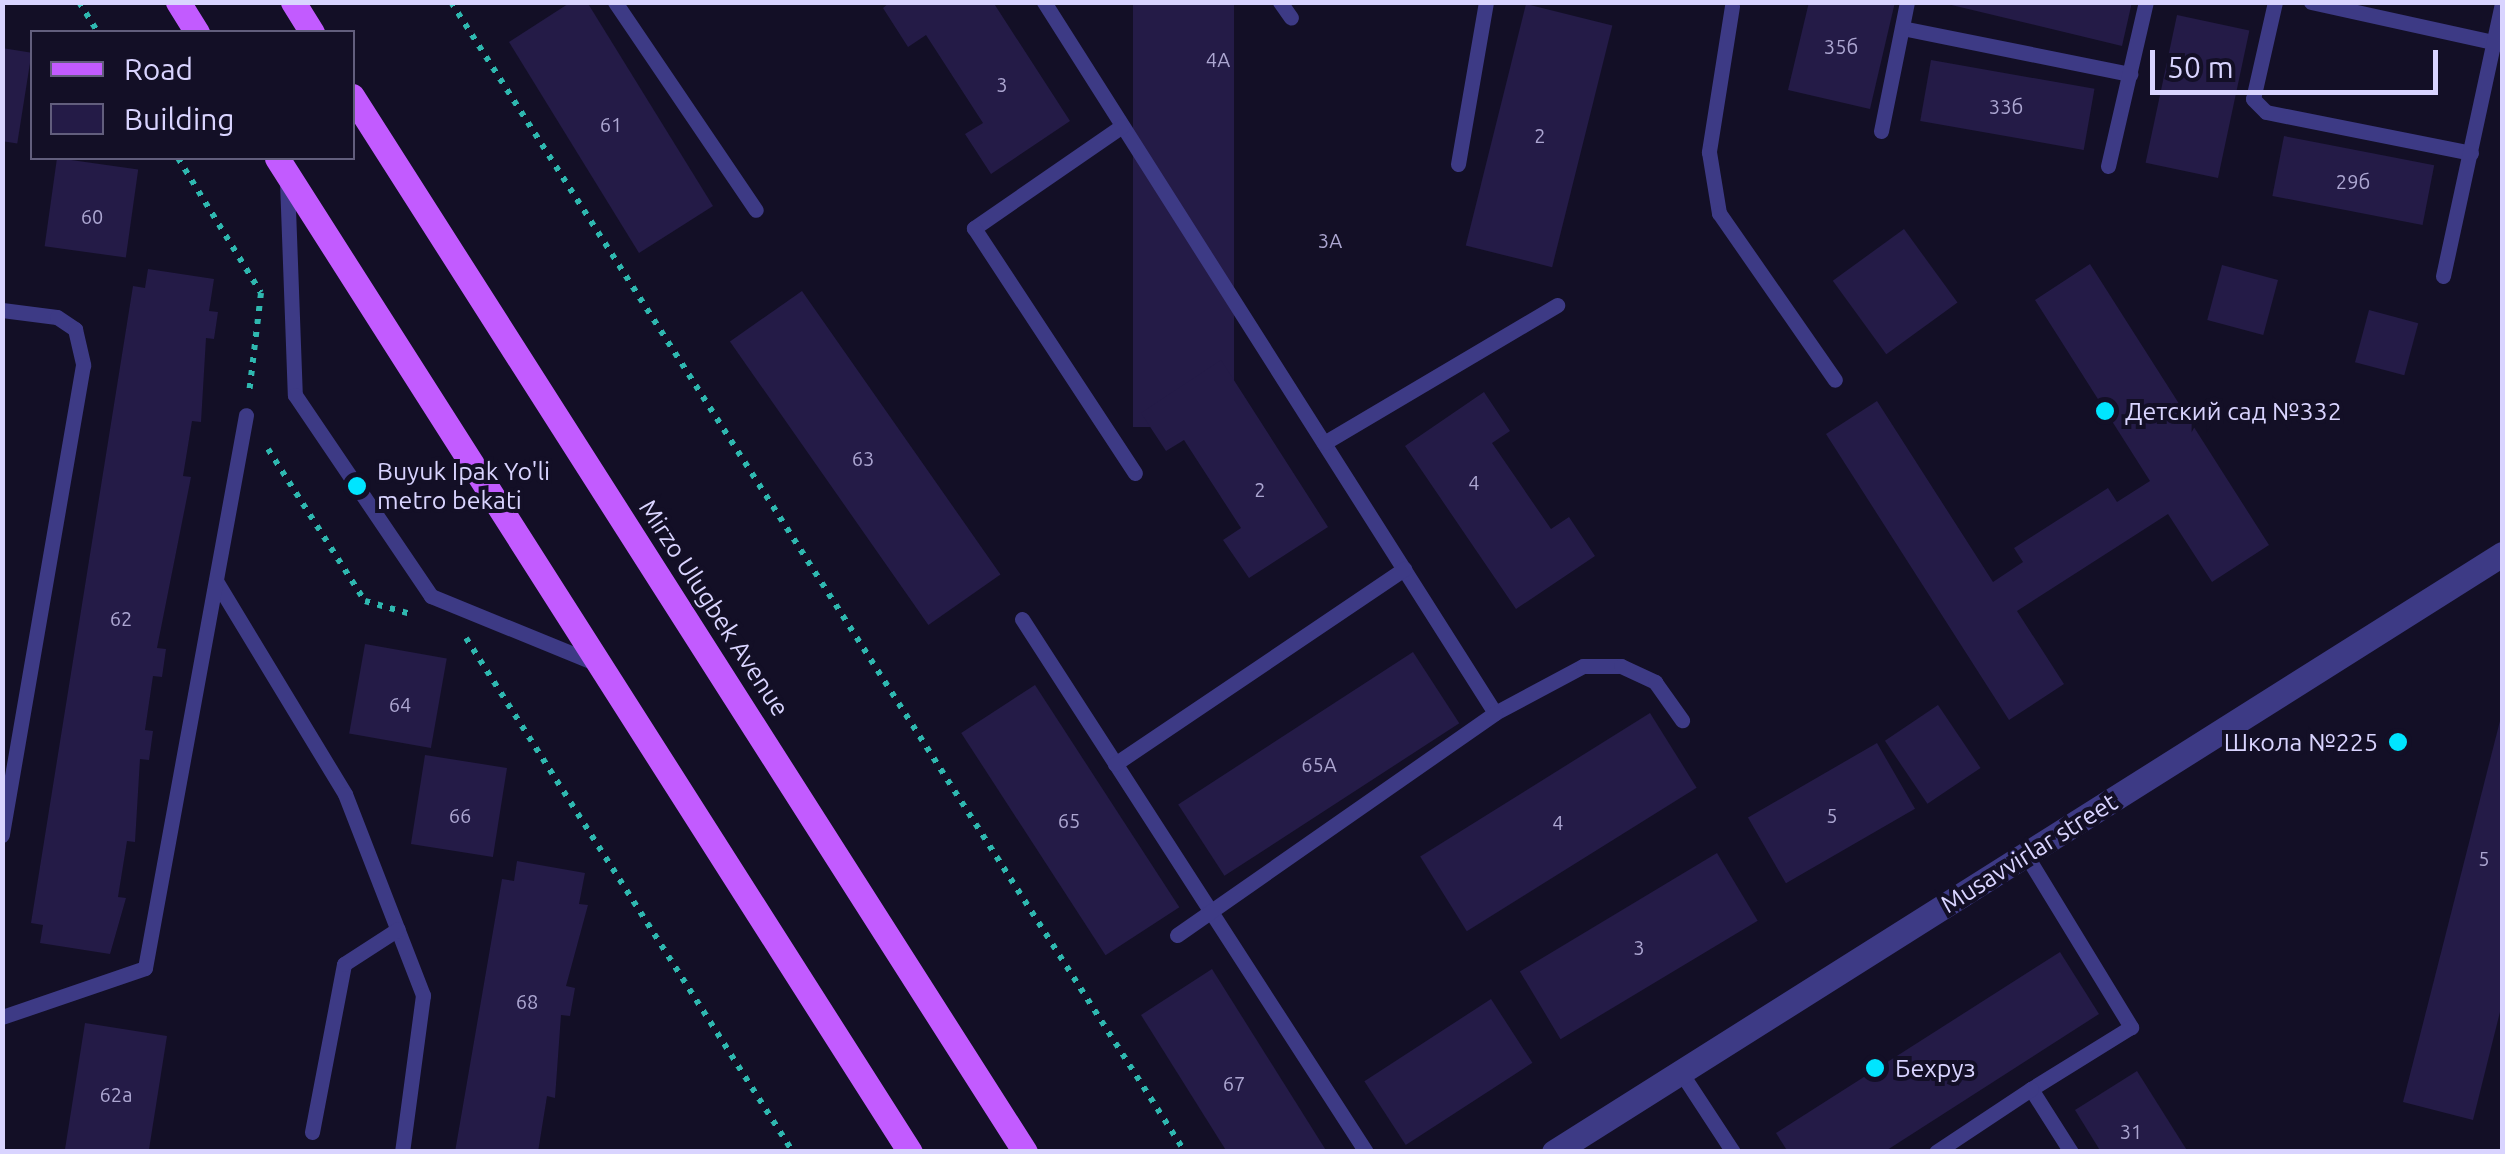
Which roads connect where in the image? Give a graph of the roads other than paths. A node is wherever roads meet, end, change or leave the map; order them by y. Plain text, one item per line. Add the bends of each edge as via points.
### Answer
1 (178, 2) edge
2 (293, 2) edge
3 (616, 2) edge
4 (1044, 2) edge
5 (1280, 2) edge
6 (1486, 2) edge
7 (1908, 2) edge
8 (2146, 2) edge
9 (2275, 2) edge
10 (2311, 2) edge
11 (2502, 3) edge
12 (1728, 4) edge
13 (1290, 18) dead end
14 (1902, 28) junction
15 (196, 30) edge
16 (311, 30) edge
17 (2498, 43) edge
18 (2130, 74) junction
19 (355, 101) edge
20 (1122, 126) junction
21 (1881, 131) dead end
22 (2471, 153) junction
23 (1458, 164) dead end
24 (282, 165) edge
25 (2108, 166) dead end
26 (756, 210) dead end
27 (2443, 276) dead end
28 (1557, 305) dead end
29 (2, 310) edge
30 (1835, 380) dead end
31 (246, 415) road end
32 (1324, 443) junction
33 (1136, 473) dead end
34 (2502, 554) edge
35 (1404, 569) junction
36 (216, 581) junction
37 (1022, 619) dead end
38 (600, 665) junction
39 (1496, 712) junction
40 (1682, 720) dead end
41 (1115, 764) junction
42 (2, 834) edge
43 (2026, 855) junction
44 (1211, 914) junction
45 (398, 929) junction
46 (1177, 935) dead end
47 (2, 1017) edge
48 (1680, 1071) junction
49 (2031, 1089) junction
50 (312, 1132) dead end
51 (402, 1152) edge
52 (910, 1152) edge
53 (1025, 1152) edge
54 (1366, 1152) edge
55 (1554, 1152) edge
56 (1733, 1152) edge
57 (1936, 1152) edge
58 (2071, 1152) edge

1 - 15 main road
2 - 16 main road
3 - 26 lane
4 - 20 lane
5 - 13 lane
6 - 23 lane
7 - 14 lane
8 - 18 lane
9 - 22 lane via 2253,99 2266,112
10 - 17 lane
11 - 17 lane
12 - 30 lane via 1708,152 1718,213
14 - 18 lane
14 - 21 lane
17 - 22 lane
18 - 25 lane
19 - 53 main road, Mirzo Ulugbek Avenue
20 - 32 lane
20 - 33 lane via 974,228
22 - 27 lane
24 - 38 main road
24 - 38 lane via 295,394 432,596
28 - 32 lane via 1476,345
29 - 42 lane via 58,317 75,330 83,365
31 - 36 lane
32 - 35 lane
34 - 43 street, Musavvirlar street
35 - 39 lane
35 - 41 lane
36 - 45 lane via 345,794
36 - 47 lane via 145,968
37 - 41 lane
38 - 52 main road
39 - 40 lane via 1583,666 1621,666 1655,682
39 - 44 lane
41 - 44 lane
43 - 48 street, Musavvirlar street
43 - 49 lane via 2131,1027
44 - 46 lane
44 - 54 lane
45 - 50 lane via 344,964
45 - 51 lane via 423,995
48 - 55 street, Musavvirlar street
48 - 56 lane
49 - 57 lane
49 - 58 lane

